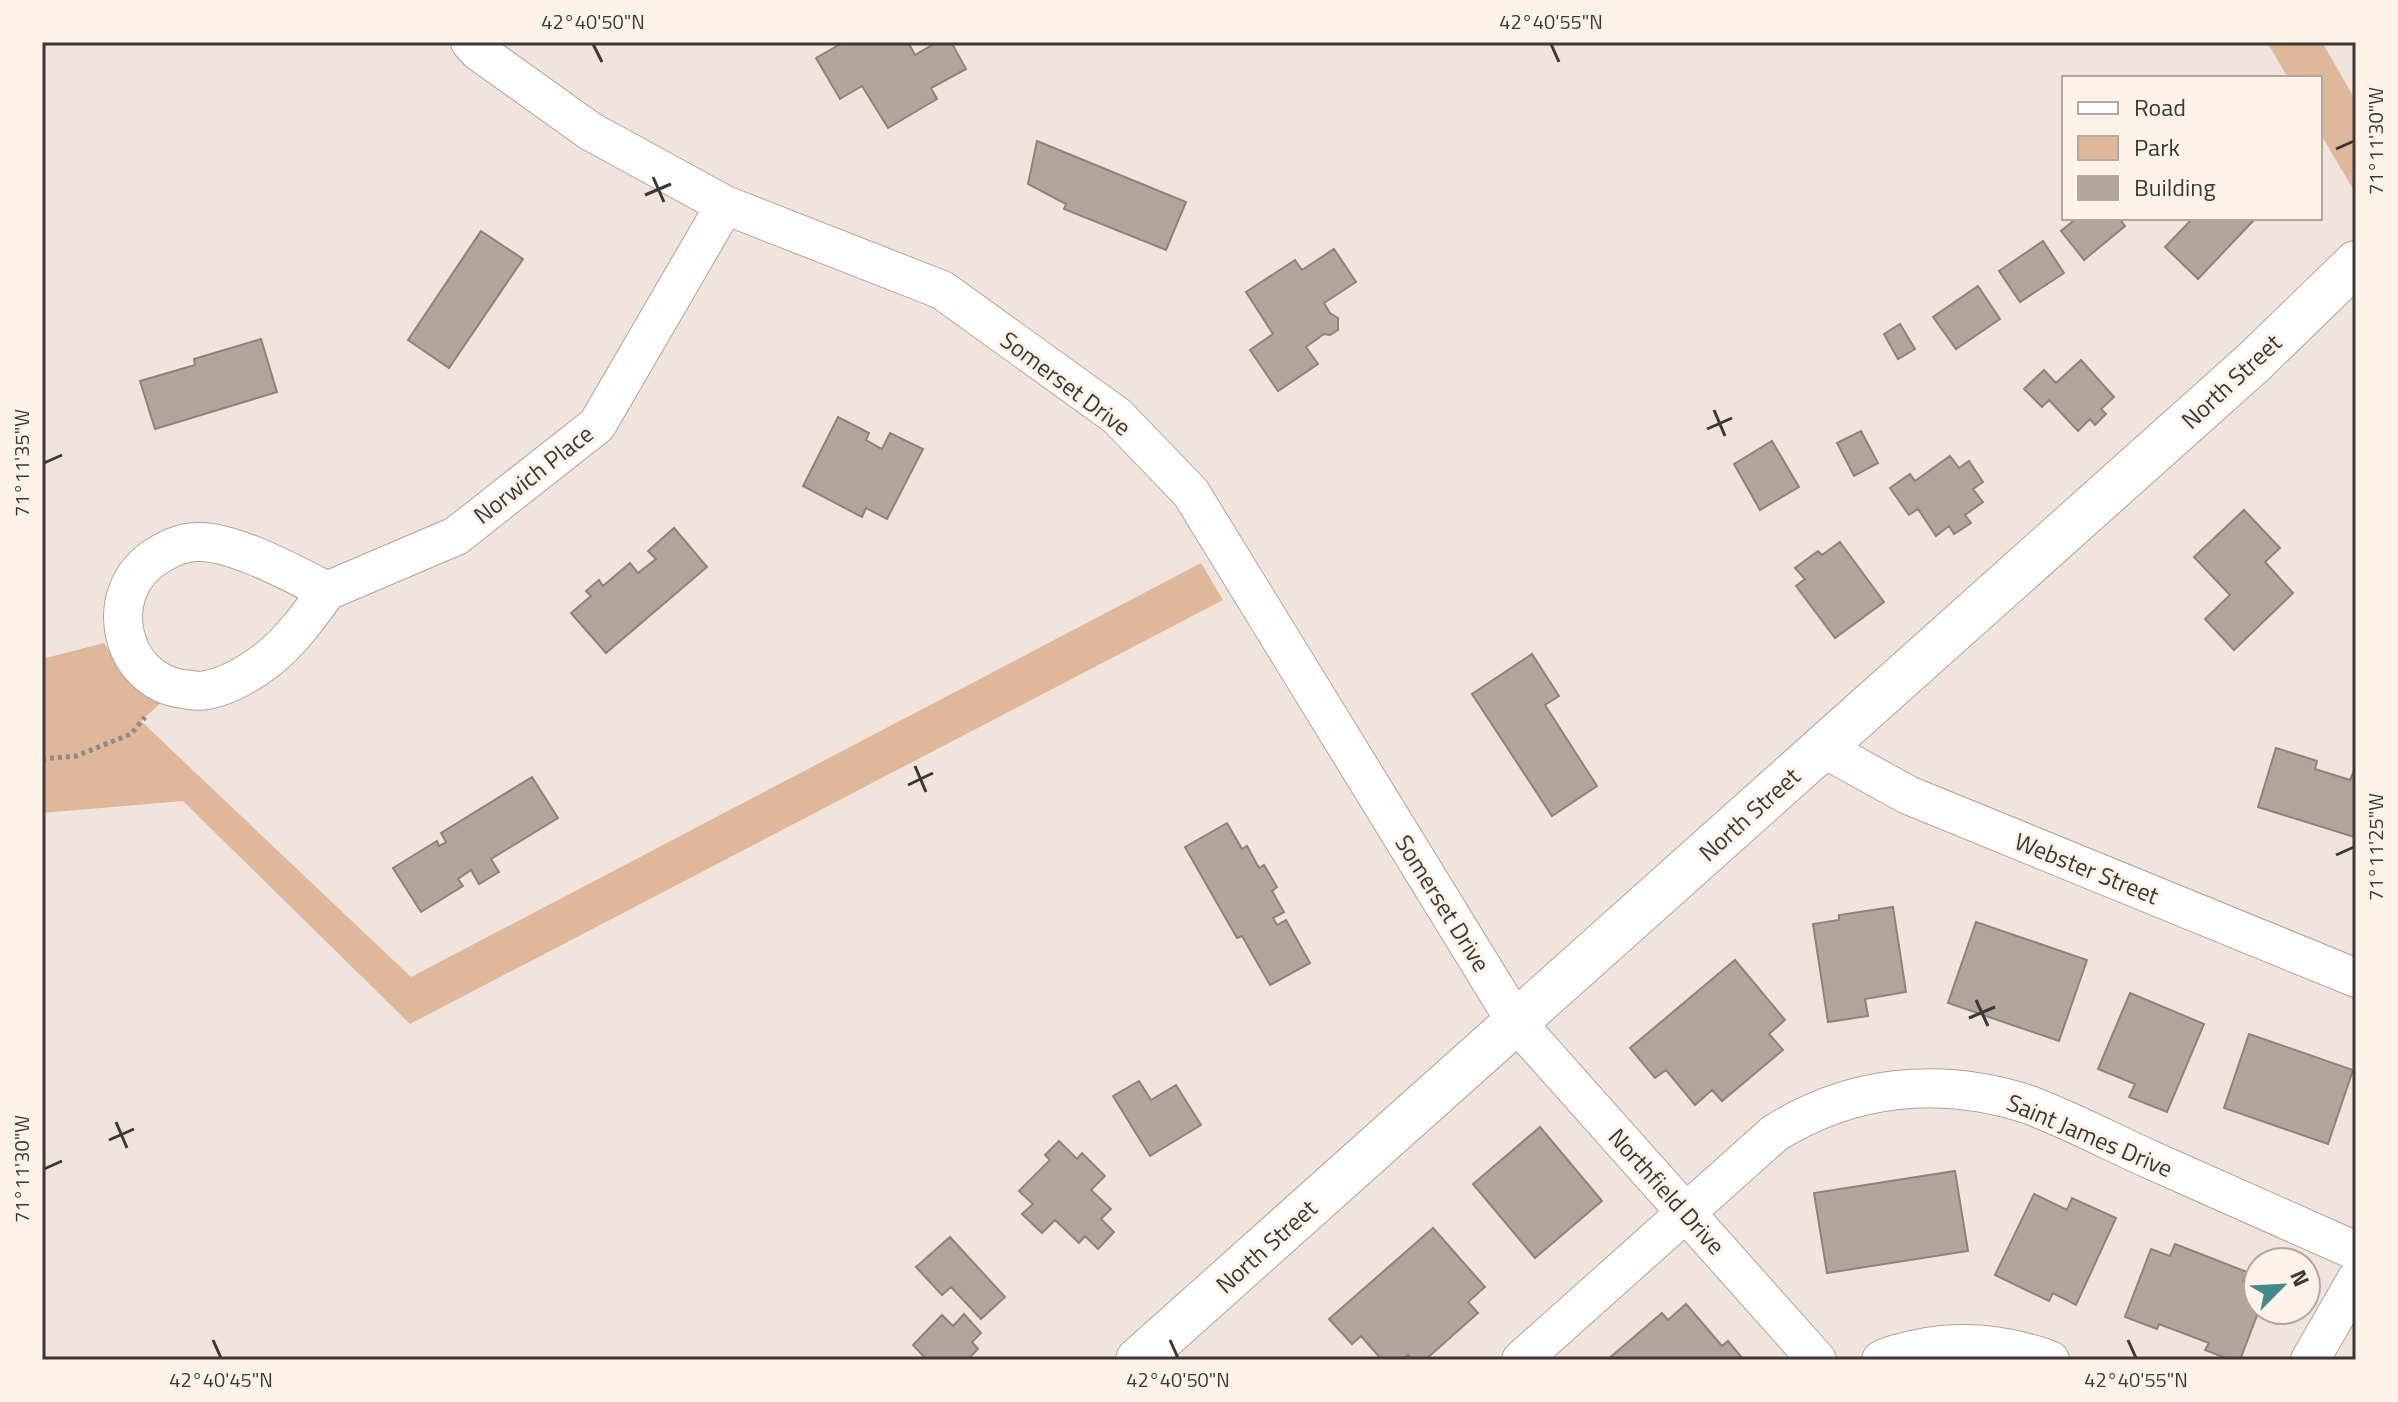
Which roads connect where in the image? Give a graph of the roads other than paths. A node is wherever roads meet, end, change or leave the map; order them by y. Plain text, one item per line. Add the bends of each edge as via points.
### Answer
1 (470, 42) edge
2 (725, 205) junction
3 (2356, 263) edge
4 (327, 591) junction
5 (1823, 748) junction
6 (2356, 978) edge
7 (1516, 1022) junction
8 (1686, 1212) junction
9 (2356, 1251) edge
10 (2356, 1280) edge
11 (1138, 1360) edge
12 (1521, 1360) edge
13 (1817, 1360) edge
14 (1881, 1360) edge
15 (2050, 1360) edge
16 (2310, 1360) edge

1 - 2 street, Somerset Drive via 590,131
2 - 4 street, Norwich Place via 597,425 456,536
2 - 7 street, Somerset Drive via 942,290 1117,416 1191,493
3 - 5 main road, North Street via 2254,362
4 - 4 street, Norwich Place via 266,660 233,681 204,691 171,687 143,670 128,645 121,618 126,588 143,564 171,547 198,541 276,565
5 - 6 street, Webster Street via 1908,795
5 - 7 main road, North Street
7 - 8 street, Northfield Drive
7 - 11 main road, North Street
8 - 9 street, Saint James Drive via 1775,1133 1805,1114 1871,1093 1965,1089 2028,1105
8 - 12 street, Saint James Drive
8 - 13 street, Northfield Drive
10 - 16 street
14 - 15 street via 1971,1342 2018,1348

